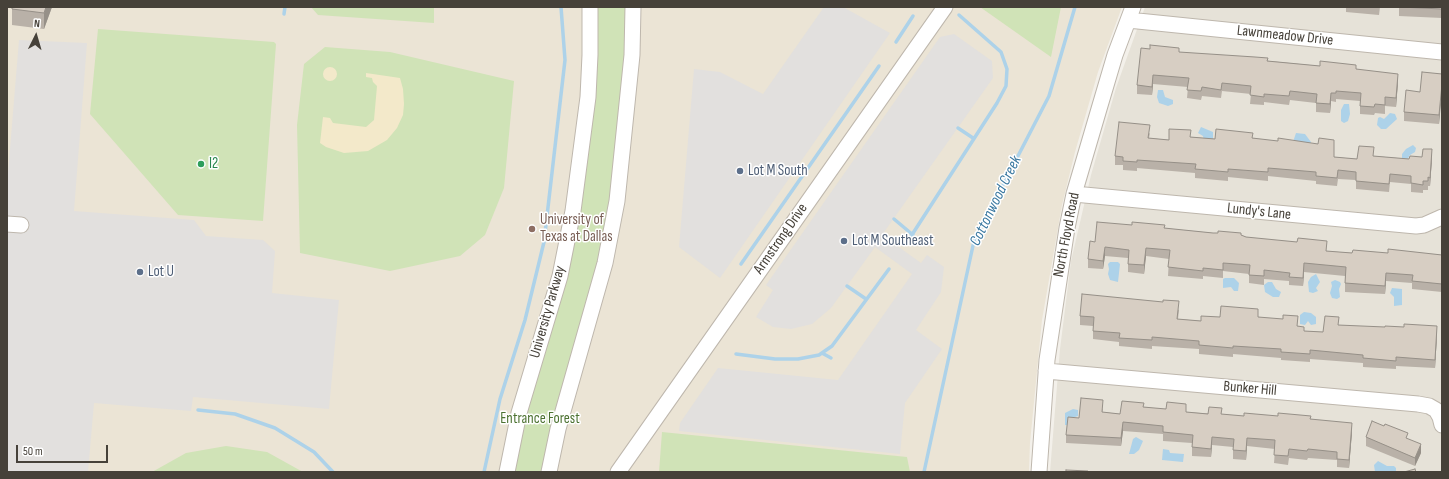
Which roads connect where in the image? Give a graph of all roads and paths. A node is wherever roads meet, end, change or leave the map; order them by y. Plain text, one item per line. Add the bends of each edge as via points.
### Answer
1 (590, 7) edge
2 (633, 7) edge
3 (945, 7) edge
4 (1131, 14) edge
5 (1442, 52) edge
6 (1074, 194) junction
7 (1442, 217) edge
8 (1046, 371) junction
9 (1442, 425) edge
10 (507, 472) edge
11 (549, 472) edge
12 (618, 472) edge
13 (1039, 472) edge

1 - 10 street, University Parkway via 588,97 573,212 560,276 519,413
2 - 11 street via 632,55 617,201 605,263 558,429
3 - 12 street, Armstrong Drive
4 - 5 street, Lawnmeadow Drive
4 - 6 street, North Floyd Road via 1115,55
6 - 7 street, Lundy's Lane via 1416,226
6 - 8 street, North Floyd Road via 1057,284
8 - 9 street, Bunker Hill via 1418,404 1436,410
8 - 13 street, North Floyd Road

